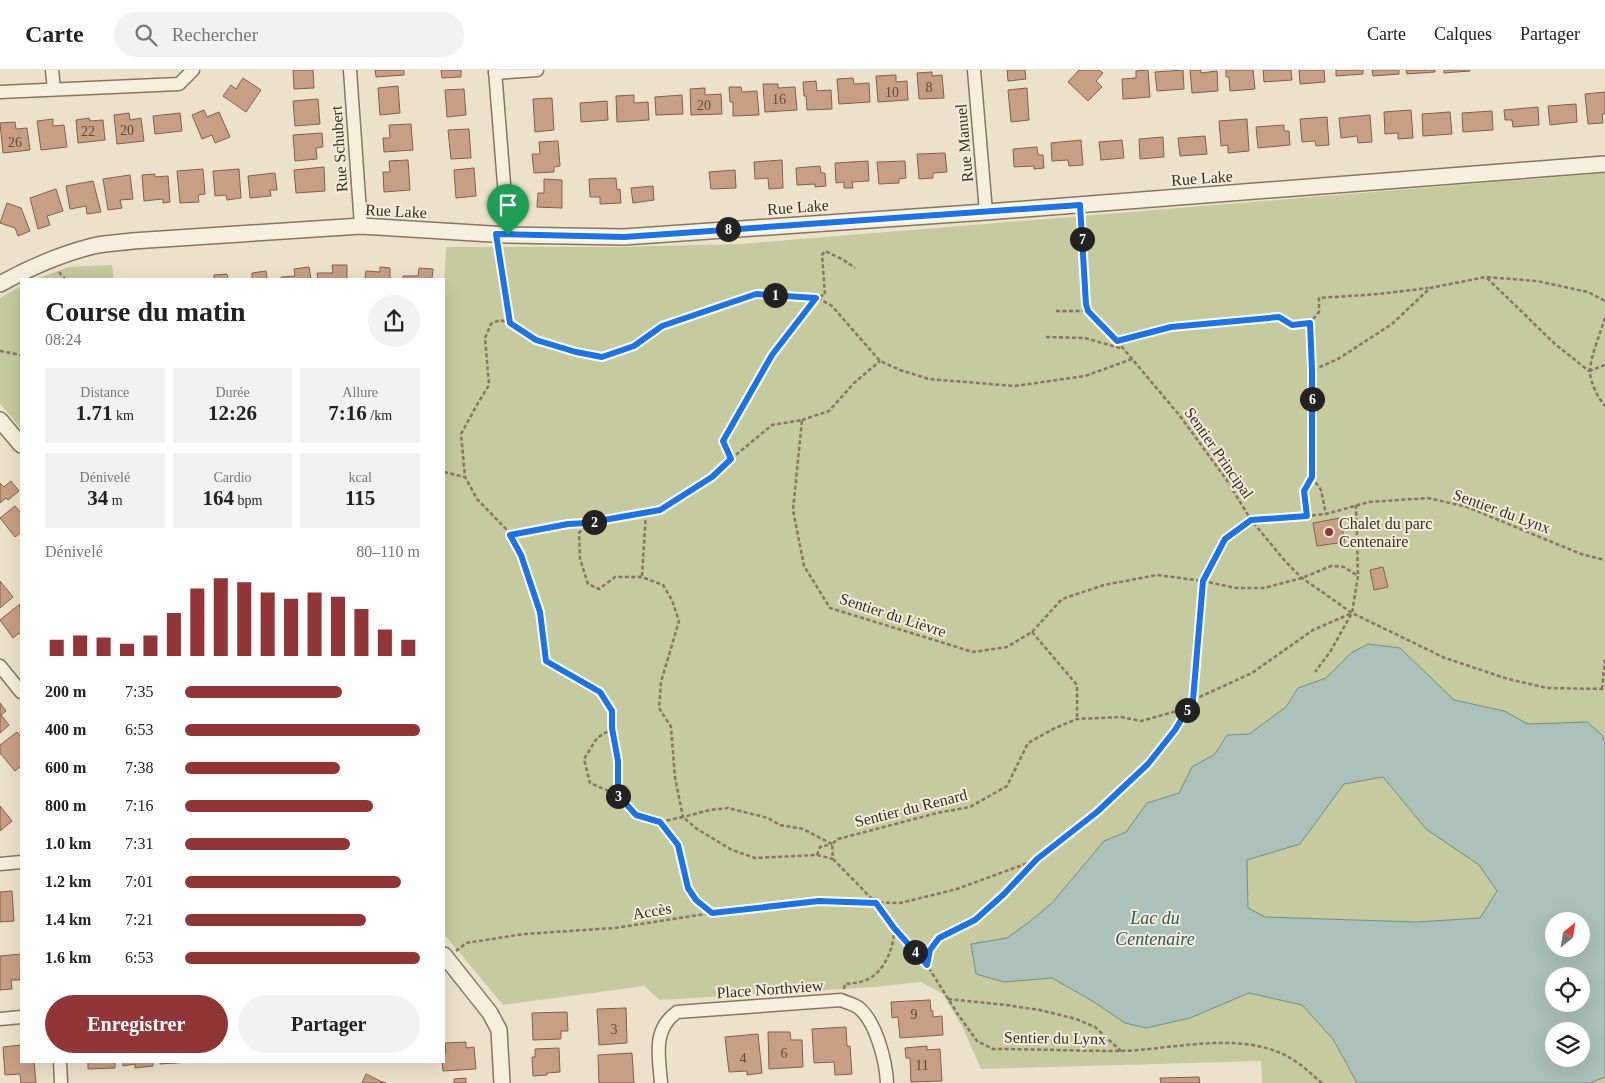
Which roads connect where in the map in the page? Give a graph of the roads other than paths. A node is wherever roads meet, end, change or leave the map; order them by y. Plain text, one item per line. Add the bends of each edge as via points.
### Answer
1 (52, 70) edge
2 (193, 70) edge
3 (350, 70) edge
4 (536, 70) edge
5 (974, 70) edge
6 (495, 72) edge
7 (54, 89) junction
8 (0, 92) edge
9 (1605, 164) edge
10 (986, 212) junction
11 (362, 226) junction
12 (502, 235) junction
13 (0, 284) edge
14 (0, 420) edge
15 (20, 444) edge
16 (0, 666) edge
17 (20, 691) edge
18 (20, 862) edge
19 (0, 864) edge
20 (445, 956) edge
21 (20, 1017) edge
22 (0, 1019) edge
23 (60, 1063) edge
24 (61, 1083) edge
25 (502, 1083) edge
26 (661, 1083) edge
27 (888, 1083) edge

1 - 7 street
2 - 7 street via 179,84
3 - 11 street, Rue Schubert
4 - 6 street
5 - 10 street, Rue Manuel
6 - 12 street
7 - 8 street
9 - 10 street, Rue Lake
10 - 12 street, Rue Lake via 624,237
11 - 12 street, Rue Lake
11 - 13 street, Rue Lake via 95,246 63,255
14 - 15 street
16 - 17 street
18 - 19 street
20 - 25 street via 490,1012 499,1030
21 - 22 street
23 - 24 street
26 - 27 street, Place Northview via 658,1042 669,1018 677,1012 841,1000 857,1006 873,1025

